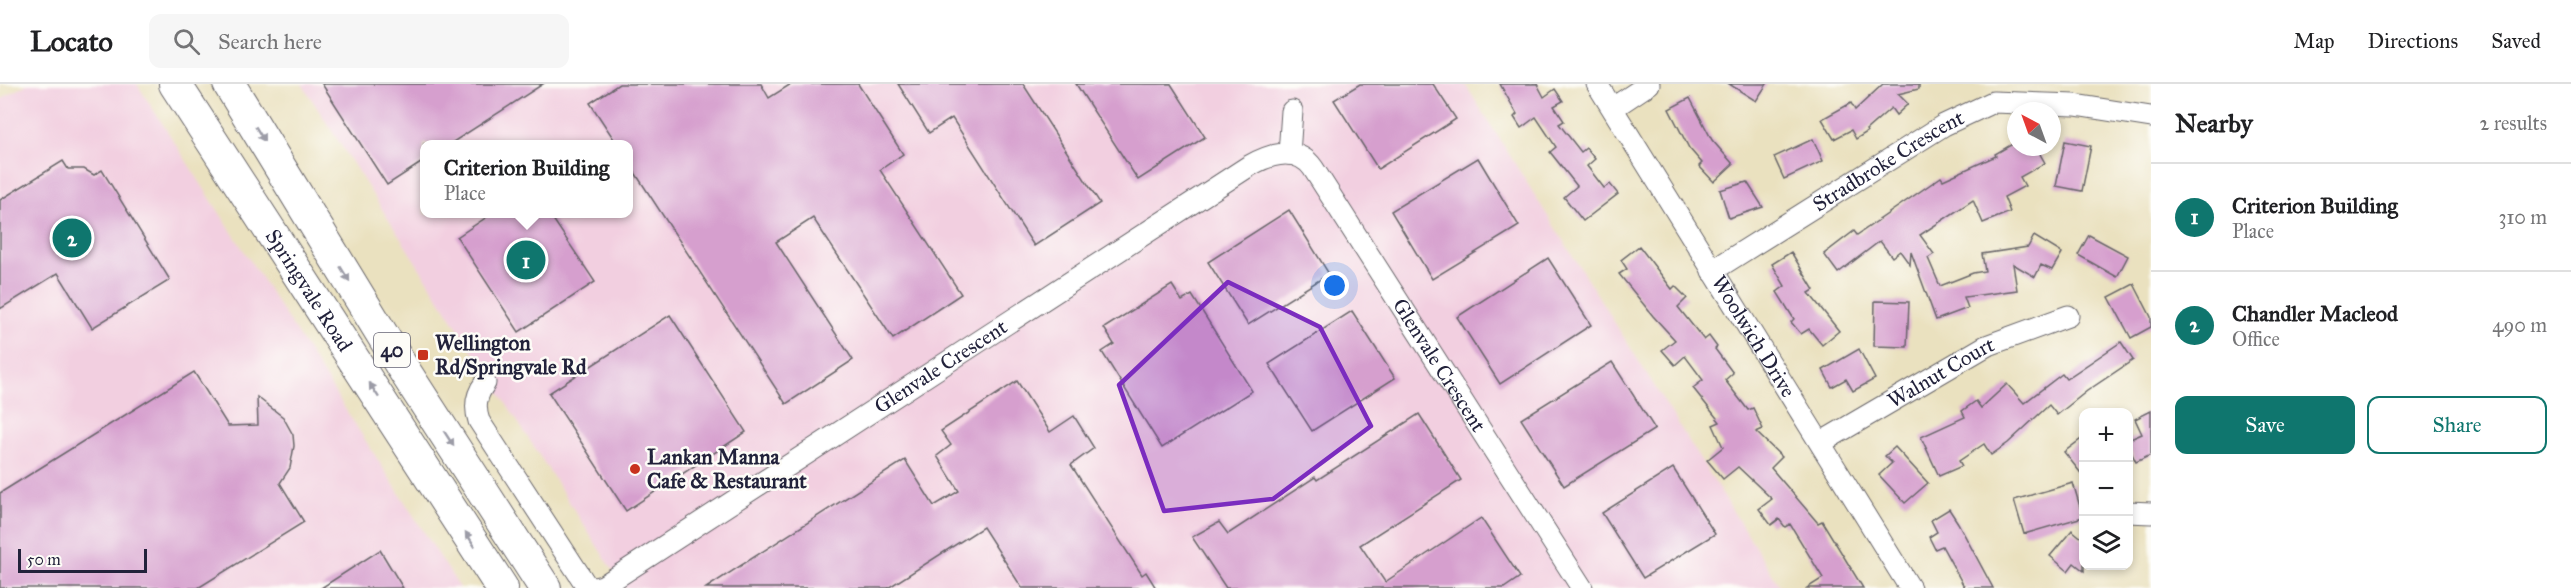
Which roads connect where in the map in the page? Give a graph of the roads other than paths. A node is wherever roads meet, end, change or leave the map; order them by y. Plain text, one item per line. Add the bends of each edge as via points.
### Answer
1 (175, 84) edge
2 (230, 84) edge
3 (1597, 84) edge
4 (1649, 84) edge
5 (1990, 93) edge
6 (1612, 108) junction
7 (1292, 111) dead end
8 (2151, 117) edge
9 (1289, 154) junction
10 (1713, 271) junction
11 (2068, 316) dead end
12 (485, 383) dead end
13 (1822, 442) junction
14 (2133, 512) edge
15 (2151, 513) edge
16 (502, 588) edge
17 (545, 588) edge
18 (588, 588) edge
19 (595, 588) edge
20 (1582, 588) edge
21 (1910, 588) edge

16 -> 1 highway, Springvale Road / 40
2 -> 17 highway, Springvale Road / 40 via 402,367
3 - 6 street, Woolwich Drive
4 - 6 street
5 - 8 street, Stradbroke Crescent
5 - 10 street, Stradbroke Crescent
6 - 10 street, Woolwich Drive
7 - 9 street
9 - 19 street, Glenvale Crescent via 1270,155 1249,166
9 - 20 street, Glenvale Crescent via 1304,157 1313,168
10 - 13 street, Woolwich Drive
11 - 13 street, Walnut Court via 1986,346
12 - 18 street via 478,392 479,421
13 - 21 street, Woolwich Drive
14 - 15 street

